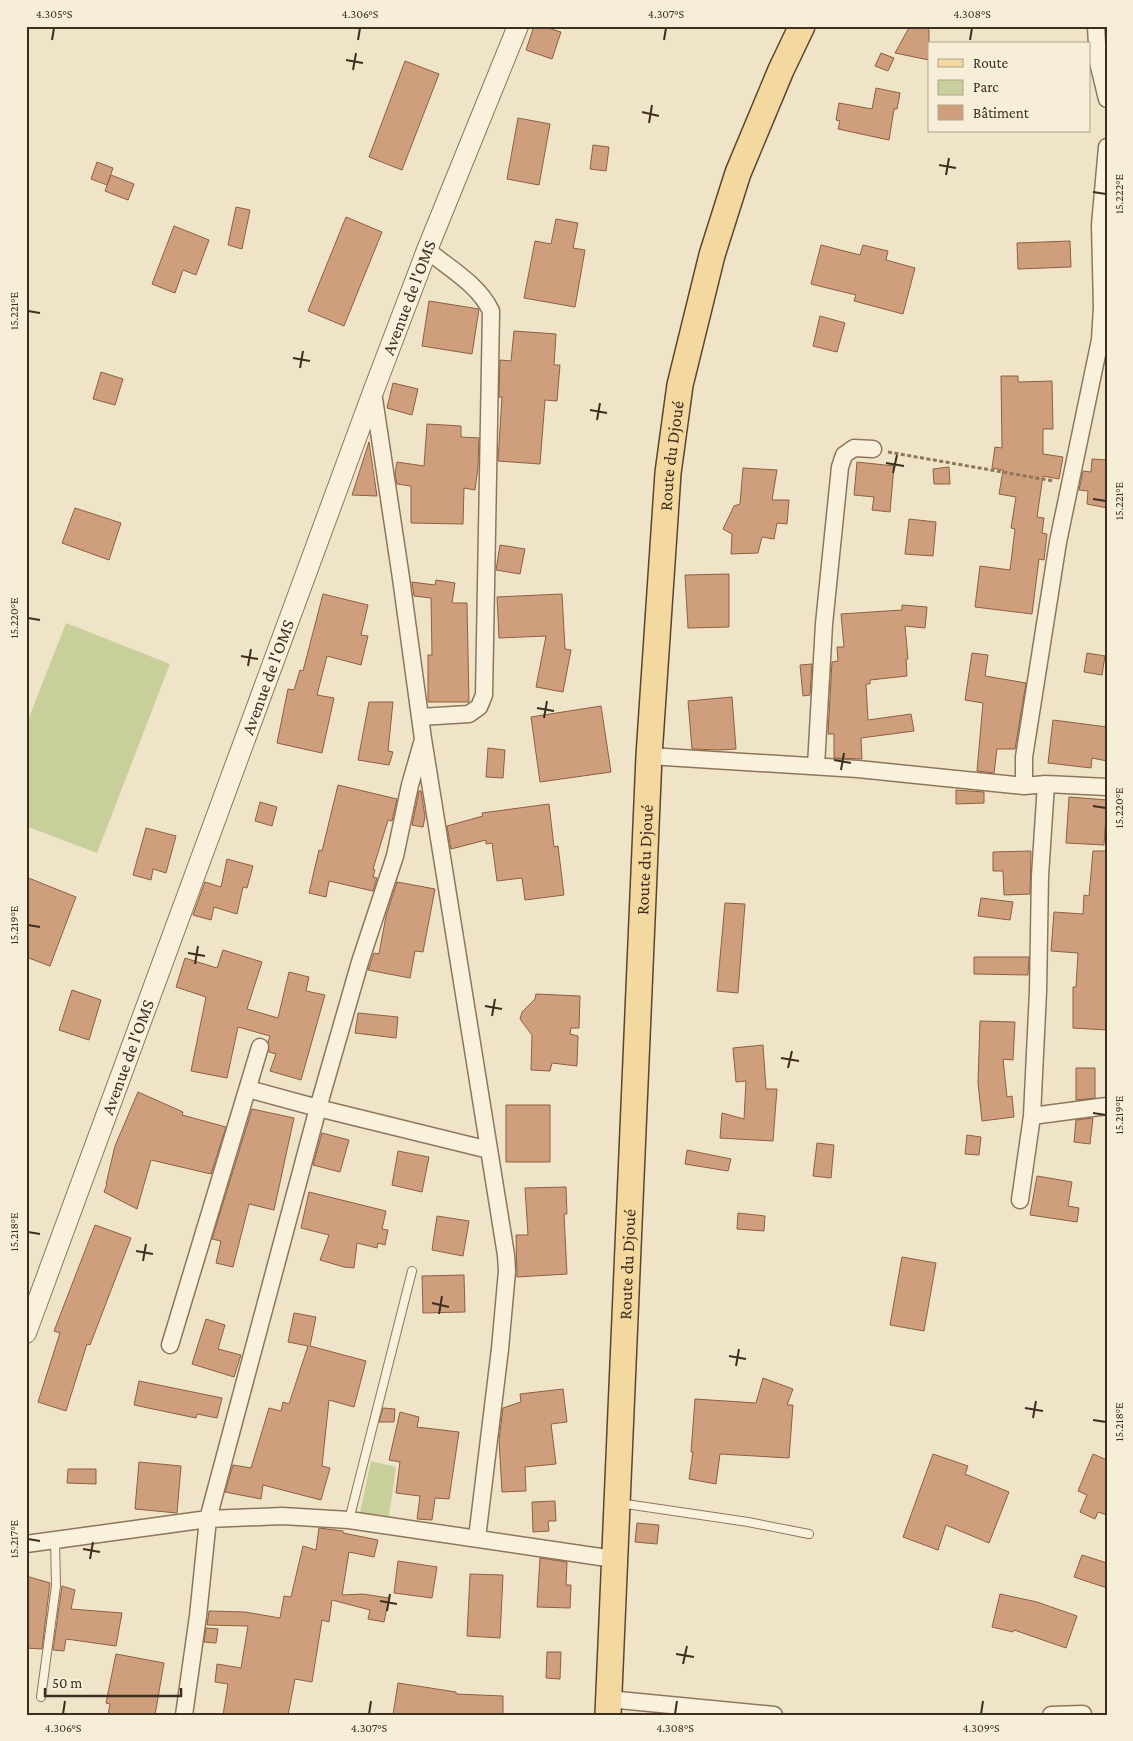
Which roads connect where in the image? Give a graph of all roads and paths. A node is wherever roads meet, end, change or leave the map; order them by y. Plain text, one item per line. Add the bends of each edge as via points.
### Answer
1 (518, 26) edge
2 (802, 26) edge
3 (1096, 26) edge
4 (1107, 99) edge
5 (1107, 147) edge
6 (1103, 225) edge
7 (428, 250) junction
8 (373, 392) junction
9 (872, 449) joint
10 (1072, 483) junction
11 (420, 717) junction
12 (423, 739) junction
13 (649, 756) junction
14 (816, 766) junction
15 (1046, 784) junction
16 (1024, 786) junction
17 (1107, 787) edge
18 (260, 1047) dead end
19 (248, 1089) junction
20 (1107, 1106) edge
21 (318, 1108) junction
22 (1032, 1116) junction
23 (489, 1150) junction
24 (1020, 1200) dead end
25 (412, 1271) dead end
26 (26, 1333) edge
27 (170, 1345) dead end
28 (617, 1503) junction
29 (208, 1519) junction
30 (349, 1520) junction
31 (809, 1534) dead end
32 (477, 1538) junction
33 (55, 1539) junction
34 (26, 1544) edge
35 (614, 1559) junction
36 (41, 1697) dead end
37 (608, 1707) edge
38 (1083, 1714) edge
39 (184, 1715) edge
40 (774, 1715) edge
41 (1051, 1715) edge

1 - 7 street, Avenue de l'OMS
2 - 13 main road, Route du Djoué via 738,173 712,255 680,385 668,473
3 - 4 street via 1098,62
5 - 6 street
6 - 10 street via 1100,340
7 - 8 street, Avenue de l'OMS
7 - 11 street via 474,288 486,300 491,311 490,407 484,695 479,707 469,714
8 - 11 street
8 - 26 street, Avenue de l'OMS
9 - 10 path
9 - 14 street via 854,448 844,455 840,467 824,624
10 - 16 street via 1058,542 1024,757
11 - 12 street
12 - 21 street via 395,856
12 - 23 street
13 - 14 street
13 - 28 main road, Route du Djoué
14 - 16 street
15 - 16 street
15 - 17 street
15 - 22 street
18 - 19 street
19 - 21 street
19 - 27 street
20 - 22 street
21 - 23 street
21 - 29 street
22 - 24 street
23 - 32 street via 507,1271
25 - 30 lane
28 - 31 lane
28 - 35 main road, Route du Djoué
29 - 30 street via 282,1516
29 - 33 street
29 - 39 street
30 - 32 street
32 - 35 street
33 - 34 street
33 - 36 lane via 56,1586
35 - 37 main road, Route du Djoué
37 - 40 street
38 - 41 street

